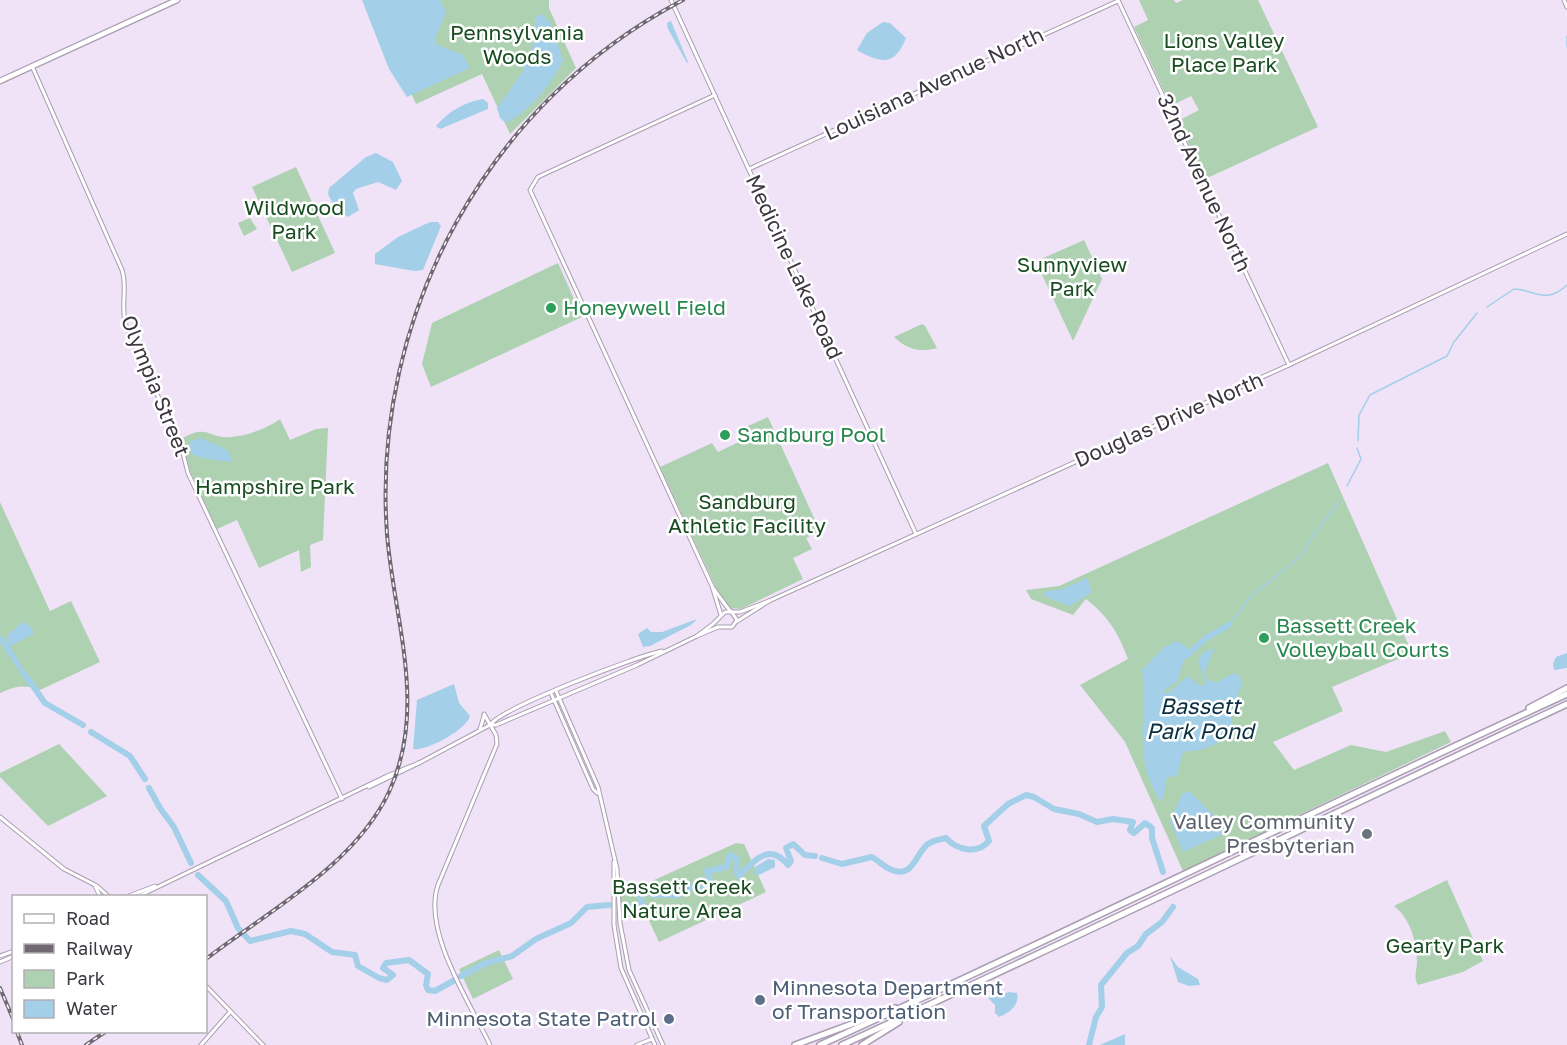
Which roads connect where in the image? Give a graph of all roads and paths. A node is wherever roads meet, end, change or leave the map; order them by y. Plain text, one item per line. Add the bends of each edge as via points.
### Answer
1 (177, 0) edge
2 (671, 0) edge
3 (1118, 0) edge
4 (1564, 0) edge
5 (1567, 7) edge
6 (32, 66) junction
7 (0, 81) edge
8 (715, 95) junction
9 (749, 169) junction
10 (1567, 234) edge
11 (1289, 365) junction
12 (916, 534) junction
13 (712, 586) junction
14 (769, 601) junction
15 (730, 611) junction
16 (720, 616) junction
17 (736, 622) junction
18 (725, 627) junction
19 (697, 636) junction
20 (664, 651) junction
21 (1567, 688) edge
22 (554, 692) junction
23 (1567, 694) edge
24 (556, 699) junction
25 (1567, 704) edge
26 (1508, 721) junction
27 (490, 725) junction
28 (478, 732) junction
29 (342, 799) junction
30 (0, 816) edge
31 (614, 861) junction
32 (95, 886) junction
33 (157, 886) junction
34 (99, 895) edge
35 (106, 895) edge
36 (134, 895) edge
37 (142, 895) edge
38 (207, 987) edge
39 (903, 1007) junction
40 (920, 1009) junction
41 (230, 1012) junction
42 (658, 1036) junction
43 (652, 1038) junction
44 (201, 1045) edge
45 (263, 1045) edge
46 (490, 1045) edge
47 (637, 1045) edge
48 (655, 1045) edge
49 (663, 1045) edge
50 (795, 1045) edge
51 (820, 1045) edge
52 (842, 1045) edge
53 (862, 1045) edge

1 - 6 main road
2 - 8 street, Medicine Lake Road
3 - 9 street, Louisiana Avenue North
3 - 11 street, 32nd Avenue North
4 - 5 street
6 - 7 main road
6 - 29 street, Olympia Street via 122,270 126,326 182,449 188,473
8 - 9 street, Medicine Lake Road
8 - 13 street via 538,177 531,185 532,198
9 - 12 street, Medicine Lake Road
10 - 11 street, Douglas Drive North
11 - 12 street, Douglas Drive North
12 - 14 street, Douglas Drive North
13 - 15 street
13 - 16 street
14 - 15 street, Douglas Drive North via 740,612
14 - 17 street, Douglas Drive North
15 - 16 street, Douglas Drive North
15 - 17 street
16 - 18 street
16 - 19 street, Douglas Drive North
17 - 18 street, Douglas Drive North
18 - 19 street, Douglas Drive North
19 - 20 street, Douglas Drive North
20 - 22 street, Douglas Drive North via 622,662
20 - 24 street, Douglas Drive North
21 - 26 highway
22 - 24 street
22 - 27 street, Douglas Drive North via 508,712
23 - 26 highway
24 - 27 street, Douglas Drive North
24 - 31 street via 597,793
25 - 40 highway
26 - 39 highway
27 - 28 street, Douglas Drive North
27 - 28 street via 484,714
27 - 46 street via 497,744 433,905 448,956
28 - 29 street, Douglas Drive North
29 - 33 street, Douglas Drive North
30 - 32 street via 64,869
31 - 42 street via 629,970
31 - 43 street via 614,925 621,968
32 - 34 street
32 - 35 street
33 - 36 street, Douglas Drive North
33 - 37 street, Douglas Drive North
38 - 41 street
39 - 50 highway
39 - 51 highway
40 - 52 highway
40 - 53 highway
41 - 44 street
41 - 45 street
42 - 43 street
42 - 49 street
43 - 47 street
43 - 48 street

